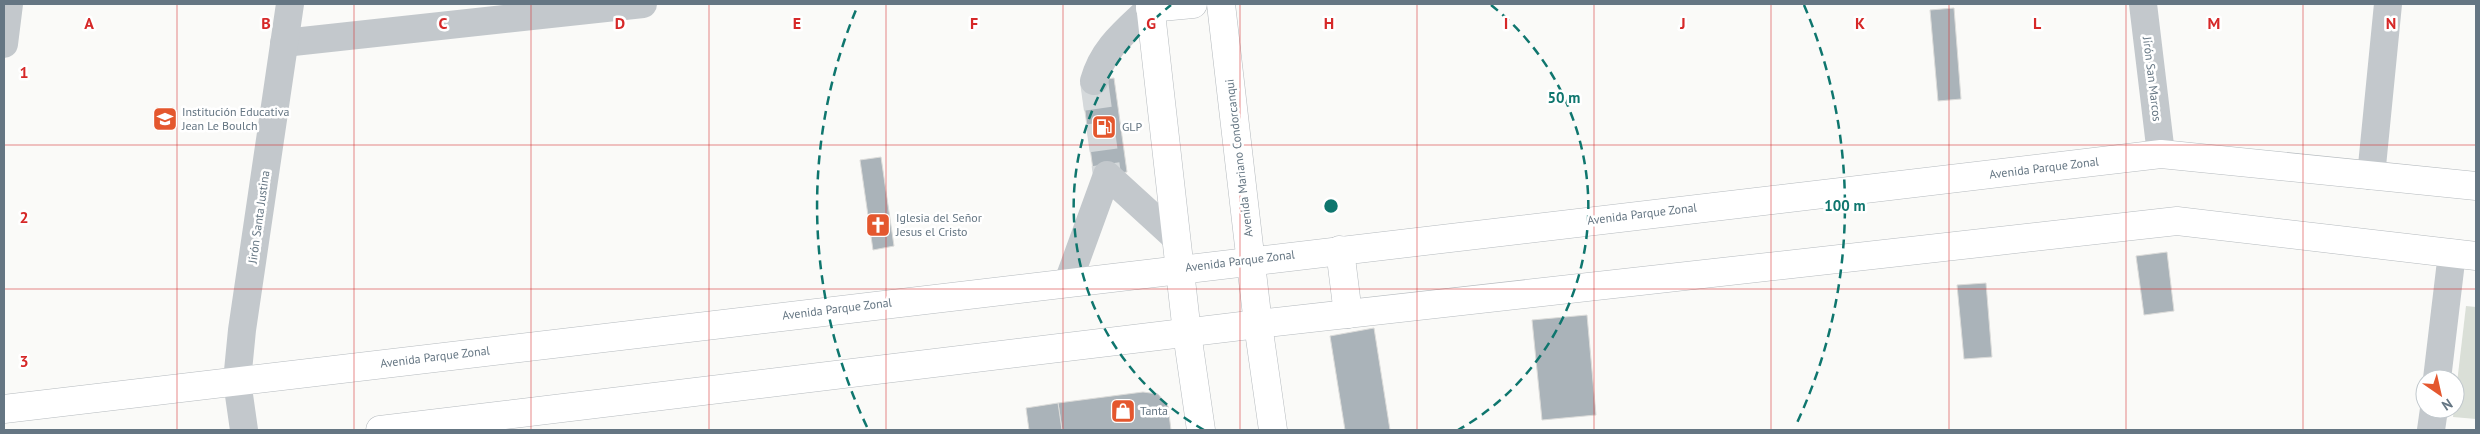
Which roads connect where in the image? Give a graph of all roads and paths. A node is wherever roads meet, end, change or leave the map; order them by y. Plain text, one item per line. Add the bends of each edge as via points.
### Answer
1 (10, 4) edge
2 (290, 4) edge
3 (643, 4) edge
4 (1193, 4) edge
5 (1221, 4) edge
6 (2143, 4) edge
7 (2388, 4) edge
8 (1150, 6) edge
9 (284, 43) junction
10 (4, 44) edge
11 (1094, 81) tunnel mouth
12 (2161, 154) junction
13 (2371, 176) junction
14 (2476, 186) edge
15 (1176, 238) junction
16 (1340, 250) junction
17 (2464, 255) edge
18 (1250, 260) junction
19 (1180, 268) junction
20 (1068, 282) junction
21 (1348, 314) junction
22 (1258, 324) junction
23 (1187, 333) junction
24 (2439, 369) edge
25 (237, 381) junction
26 (4, 408) edge
27 (244, 430) edge
28 (380, 430) edge
29 (1201, 430) edge
30 (1273, 430) edge

1 - 10 street
2 - 9 street, Jirón Santa Justina
3 - 9 street
4 - 8 main road
5 - 18 main road, Avenida Mariano Condorcanqui
6 - 12 street, Jirón San Marcos
7 - 13 street
8 - 11 street via 1099,62
8 - 15 main road
9 - 25 street, Jirón Santa Justina
12 - 13 main road, Avenida Parque Zonal
12 - 16 main road, Avenida Parque Zonal
13 - 14 main road, Avenida Parque Zonal
15 - 19 main road
15 - 20 street via 1106,175
16 - 18 main road, Avenida Parque Zonal
16 - 21 main road
17 - 21 main road via 2177,221
17 - 24 street
18 - 19 main road, Avenida Parque Zonal
18 - 22 main road, Avenida Mariano Condorcanqui
19 - 20 main road, Avenida Parque Zonal
19 - 23 main road
20 - 25 main road, Avenida Parque Zonal
21 - 22 main road
22 - 23 main road
22 - 30 main road, Avenida Mariano Condorcanqui
23 - 28 main road
23 - 29 main road
25 - 26 main road, Avenida Parque Zonal
25 - 27 street, Jirón Santa Justina

